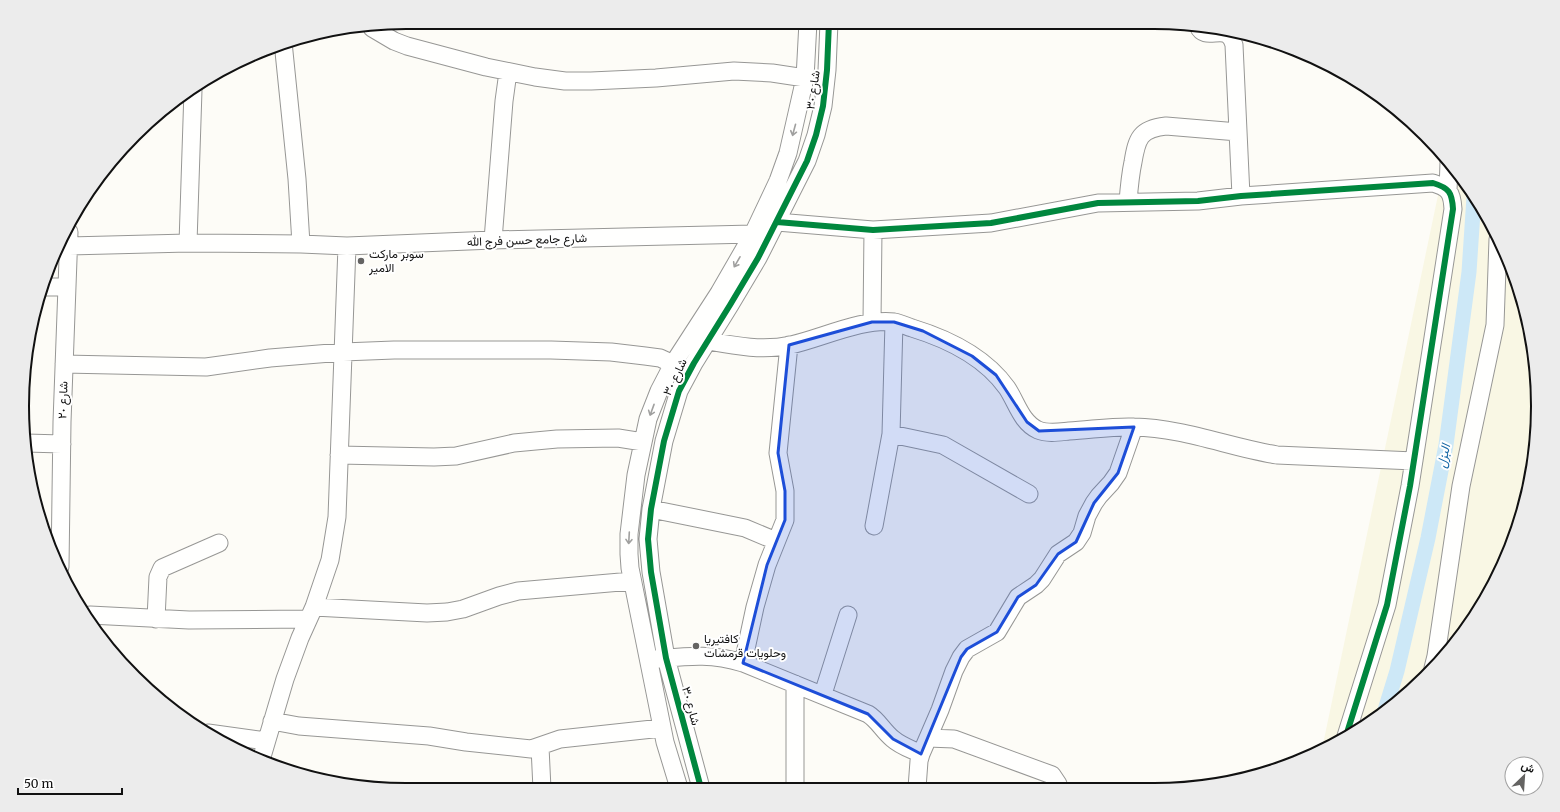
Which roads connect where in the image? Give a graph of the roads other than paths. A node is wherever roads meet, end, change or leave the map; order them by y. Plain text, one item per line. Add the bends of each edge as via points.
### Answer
1 (808, 29) edge
2 (829, 29) edge
3 (376, 30) edge
4 (1233, 37) edge
5 (280, 51) edge
6 (508, 72) junction
7 (805, 78) junction
8 (193, 96) edge
9 (1238, 132) junction
10 (1449, 171) edge
11 (1448, 191) junction
12 (1241, 196) junction
13 (1128, 202) junction
14 (777, 222) junction
15 (873, 230) junction
16 (753, 234) junction
17 (69, 239) edge
18 (493, 240) junction
19 (188, 243) junction
20 (301, 244) junction
21 (347, 246) junction
22 (1498, 252) edge
23 (48, 287) edge
24 (67, 287) junction
25 (872, 322) junction
26 (894, 322) junction
27 (708, 341) junction
28 (789, 345) junction
29 (343, 352) junction
30 (64, 364) junction
31 (673, 364) junction
32 (1134, 427) junction
33 (891, 434) junction
34 (643, 442) junction
35 (31, 443) edge
36 (62, 444) junction
37 (339, 455) junction
38 (1414, 461) junction
39 (1029, 494) dead end
40 (651, 509) junction
41 (874, 526) dead end
42 (776, 541) junction
43 (55, 543) edge
44 (219, 543) dead end
45 (632, 581) junction
46 (311, 613) junction
47 (93, 615) edge
48 (848, 615) dead end
49 (156, 619) junction
50 (1436, 656) edge
51 (666, 658) junction
52 (648, 660) junction
53 (743, 663) junction
54 (795, 684) junction
55 (823, 694) junction
56 (272, 721) junction
57 (662, 728) junction
58 (1349, 728) edge
59 (222, 735) edge
60 (928, 738) junction
61 (266, 741) junction
62 (540, 747) junction
63 (263, 754) edge
64 (921, 754) junction
65 (542, 783) edge
66 (677, 783) edge
67 (701, 783) edge
68 (795, 783) edge
69 (917, 783) edge
70 (1057, 783) edge

1 - 7 street, شارع ٣٠
2 - 14 street, شارع ٣٠ via 823,106 816,135 807,161
3 - 6 street via 407,46
4 - 9 street
5 - 20 street via 297,179
6 - 7 street via 565,81 656,78 734,71
6 - 18 street
7 -> 16 street, شارع ٣٠ via 788,154
8 - 19 street
9 - 12 street
9 - 13 street via 1166,126 1147,131 1136,143
10 - 11 street
11 - 12 street via 1433,183
11 - 38 street via 1453,209
12 - 13 street via 1198,201
13 - 15 street via 1098,203 991,223
14 - 15 street
14 - 27 street, شارع ٣٠
15 - 25 street
16 - 18 street, شارع جامع حسن فرج الله
16 -> 31 street, شارع ٣٠
17 - 19 street, شارع جامع حسن فرج الله
17 - 24 street, شارع ٢٠
18 - 21 street, شارع جامع حسن فرج الله
19 - 20 street, شارع جامع حسن فرج الله
20 - 21 street, شارع جامع حسن فرج الله
21 - 29 street
22 - 50 street via 1495,325 1461,486
23 - 24 street
24 - 30 street, شارع ٢٠
25 - 26 street
25 - 28 street
26 - 32 street via 948,342 983,363 1008,390 1027,422 1039,431
26 - 33 street
27 - 28 street via 752,348
27 - 40 street, شارع ٣٠ via 678,391 664,440
28 - 42 street via 778,453 786,503 785,520
29 - 30 street via 206,367
29 - 31 street via 611,352 660,358
29 - 37 street
30 - 36 street, شارع ٢٠
31 -> 34 street, شارع ٣٠ via 648,419
32 - 38 street via 1168,429 1277,455
32 - 60 street via 1118,473 1094,504 1076,542 1058,554 1036,585 1018,597 997,632 967,649 961,657
33 - 39 street via 943,445
33 - 41 street
34 - 37 street via 618,438 557,439 514,443 456,456
34 -> 45 street, شارع ٣٠ via 629,534
35 - 36 street
36 - 43 street, شارع ٢٠
37 - 46 street via 337,517 330,560
38 - 58 street via 1387,605
40 - 42 street via 746,528
40 - 51 street, شارع ٣٠ via 648,539 651,572
42 - 53 street via 767,564
44 - 49 street via 162,568 158,577
45 - 46 street via 518,591 447,612
45 - 52 street, شارع ٣٠
46 - 49 street
46 - 56 street via 285,679
47 - 49 street
48 - 55 street
51 - 52 street
51 - 53 street via 698,655
51 - 67 street, شارع ٣٠
52 - 57 street, شارع ٣٠
53 - 54 street
54 - 55 street
54 - 68 street
55 - 64 street via 868,714 893,739
56 - 61 street
56 - 62 street via 299,726 428,736 514,748
57 - 62 street via 560,739
57 - 66 street, شارع ٣٠
59 - 61 street
60 - 64 street
60 - 70 street via 954,739 1052,775
61 - 63 street
62 - 65 street
64 - 69 street

